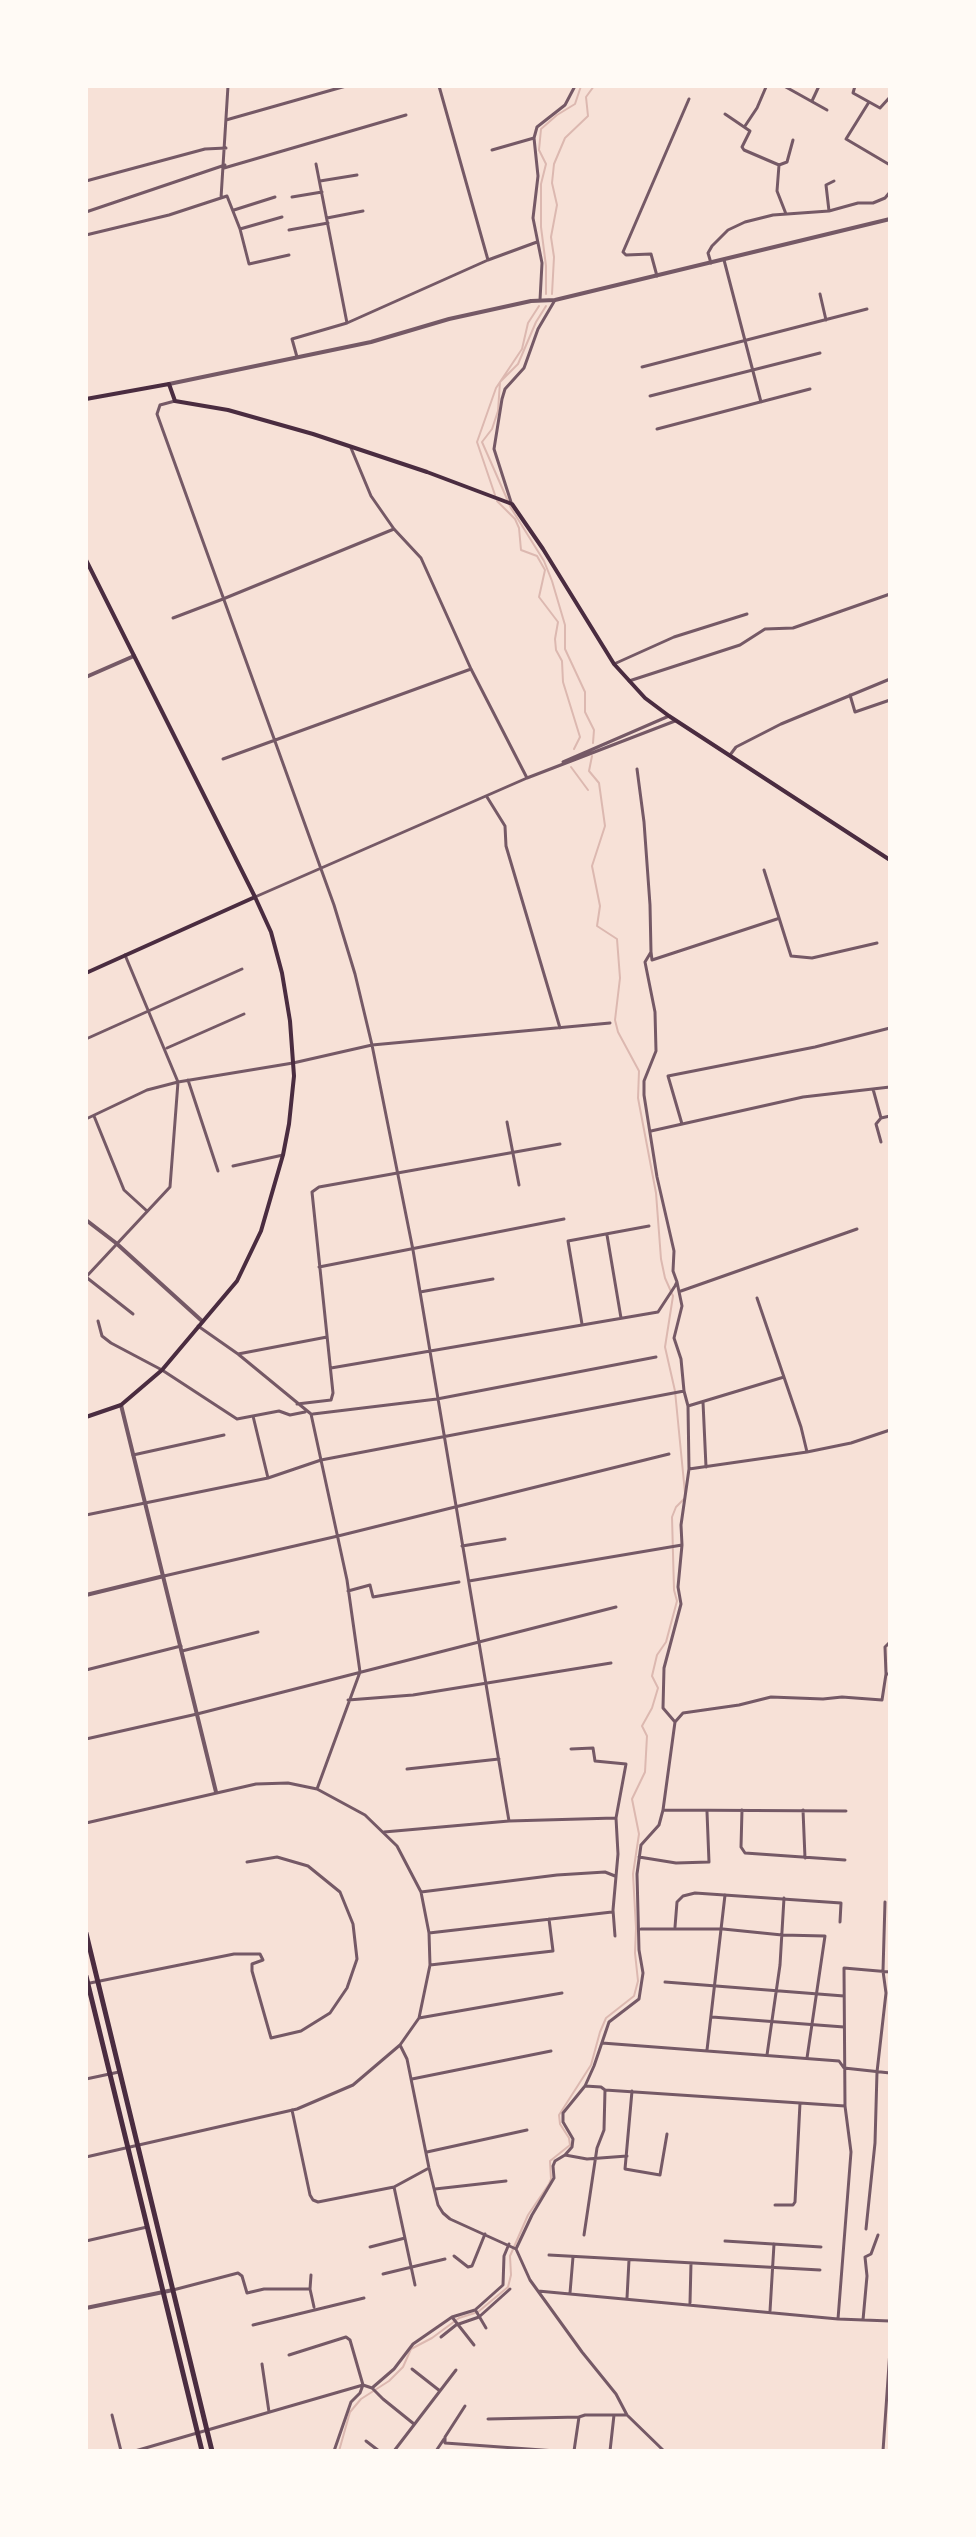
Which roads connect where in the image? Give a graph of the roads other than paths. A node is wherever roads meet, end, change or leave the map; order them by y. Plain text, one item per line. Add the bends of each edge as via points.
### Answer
1 (228, 86) edge
2 (346, 86) edge
3 (439, 86) edge
4 (575, 86) edge
5 (784, 86) edge
6 (819, 86) edge
7 (855, 86) edge
8 (766, 87) edge
9 (890, 97) edge
10 (689, 99) dead end
11 (812, 101) junction
12 (869, 102) junction
13 (827, 110) dead end
14 (725, 114) dead end
15 (406, 115) dead end
16 (226, 120) junction
17 (745, 126) junction
18 (534, 138) junction
19 (793, 140) dead end
20 (226, 148) junction
21 (492, 150) dead end
22 (316, 164) dead end
23 (779, 165) junction
24 (890, 165) edge
25 (224, 166) junction
26 (357, 175) dead end
27 (86, 181) edge
28 (320, 181) junction
29 (834, 181) dead end
30 (322, 192) junction
31 (890, 192) edge
32 (275, 197) dead end
33 (292, 197) dead end
34 (221, 198) junction
35 (234, 210) junction
36 (363, 211) dead end
37 (829, 211) junction
38 (86, 212) edge
39 (786, 214) junction
40 (282, 217) dead end
41 (327, 218) junction
42 (890, 219) edge
43 (328, 223) junction
44 (240, 229) junction
45 (289, 230) dead end
46 (86, 235) edge
47 (537, 242) junction
48 (289, 255) dead end
49 (488, 260) junction
50 (724, 260) junction
51 (711, 263) junction
52 (657, 276) junction
53 (820, 294) dead end
54 (540, 300) junction
55 (555, 300) junction
56 (867, 309) dead end
57 (826, 320) junction
58 (347, 323) junction
59 (745, 340) junction
60 (820, 353) dead end
61 (297, 357) junction
62 (642, 367) dead end
63 (753, 371) junction
64 (169, 384) junction
65 (810, 389) dead end
66 (650, 396) dead end
67 (86, 399) edge
68 (175, 401) junction
69 (761, 402) junction
70 (657, 429) dead end
71 (351, 447) junction
72 (511, 503) junction
73 (394, 529) junction
74 (86, 560) edge
75 (890, 594) edge
76 (223, 599) junction
77 (747, 614) dead end
78 (173, 618) dead end
79 (134, 656) junction
80 (614, 664) junction
81 (471, 669) junction
82 (86, 677) edge
83 (890, 679) edge
84 (629, 681) junction
85 (850, 695) junction
86 (890, 700) edge
87 (669, 716) junction
88 (677, 720) junction
89 (274, 739) junction
90 (730, 755) junction
91 (223, 759) dead end
92 (560, 764) junction
93 (637, 769) dead end
94 (527, 778) junction
95 (487, 796) junction
96 (890, 860) edge
97 (321, 868) junction
98 (764, 870) dead end
99 (255, 897) junction
100 (779, 919) junction
101 (877, 943) dead end
102 (651, 952) junction
103 (125, 955) junction
104 (242, 969) dead end
105 (86, 973) edge
106 (148, 1012) junction
107 (244, 1014) dead end
108 (610, 1023) dead end
109 (560, 1028) junction
110 (890, 1028) edge
111 (86, 1039) edge
112 (372, 1045) junction
113 (166, 1049) junction
114 (293, 1063) junction
115 (188, 1080) junction
116 (178, 1082) junction
117 (890, 1087) edge
118 (873, 1089) junction
119 (94, 1116) junction
120 (890, 1116) edge
121 (881, 1118) junction
122 (86, 1119) edge
123 (507, 1122) dead end
124 (682, 1124) junction
125 (651, 1131) junction
126 (881, 1142) dead end
127 (560, 1144) dead end
128 (513, 1153) junction
129 (283, 1155) junction
130 (233, 1166) dead end
131 (218, 1171) dead end
132 (396, 1173) junction
133 (519, 1185) dead end
134 (147, 1211) junction
135 (564, 1219) dead end
136 (86, 1220) edge
137 (649, 1226) dead end
138 (857, 1229) dead end
139 (607, 1234) junction
140 (116, 1243) junction
141 (413, 1250) junction
142 (319, 1267) junction
143 (86, 1277) edge
144 (493, 1279) dead end
145 (676, 1284) junction
146 (681, 1291) junction
147 (420, 1292) junction
148 (757, 1298) dead end
149 (133, 1314) dead end
150 (621, 1318) junction
151 (98, 1321) dead end
152 (200, 1324) junction
153 (582, 1324) junction
154 (327, 1337) junction
155 (429, 1350) junction
156 (238, 1354) junction
157 (656, 1357) dead end
158 (331, 1368) junction
159 (162, 1370) junction
160 (784, 1377) junction
161 (684, 1391) junction
162 (437, 1399) junction
163 (703, 1401) junction
164 (297, 1404) junction
165 (121, 1405) junction
166 (688, 1406) junction
167 (310, 1413) junction
168 (253, 1416) junction
169 (86, 1417) edge
170 (890, 1430) edge
171 (224, 1435) dead end
172 (444, 1437) junction
173 (807, 1452) junction
174 (669, 1454) dead end
175 (133, 1455) junction
176 (321, 1460) junction
177 (706, 1467) junction
178 (689, 1469) junction
179 (268, 1478) junction
180 (145, 1503) junction
181 (455, 1507) junction
182 (86, 1515) edge
183 (338, 1536) junction
184 (505, 1539) dead end
185 (462, 1546) junction
186 (680, 1546) junction
187 (164, 1576) junction
188 (459, 1582) dead end
189 (467, 1582) junction
190 (348, 1591) junction
191 (86, 1595) edge
192 (616, 1607) dead end
193 (258, 1632) dead end
194 (890, 1642) edge
195 (479, 1643) junction
196 (181, 1648) junction
197 (611, 1663) dead end
198 (86, 1670) edge
199 (360, 1672) junction
200 (888, 1674) edge
201 (486, 1684) junction
202 (348, 1700) junction
203 (197, 1714) junction
204 (675, 1722) junction
205 (86, 1739) edge
206 (571, 1749) dead end
207 (499, 1759) junction
208 (407, 1769) dead end
209 (317, 1789) junction
210 (216, 1792) junction
211 (663, 1810) junction
212 (707, 1810) junction
213 (742, 1810) junction
214 (803, 1810) junction
215 (846, 1811) dead end
216 (616, 1818) junction
217 (509, 1821) junction
218 (86, 1823) edge
219 (384, 1832) junction
220 (639, 1857) junction
221 (805, 1858) junction
222 (845, 1860) dead end
223 (247, 1862) dead end
224 (615, 1876) junction
225 (421, 1892) junction
226 (726, 1895) junction
227 (784, 1898) junction
228 (885, 1902) dead end
229 (614, 1912) junction
230 (549, 1919) junction
231 (840, 1922) dead end
232 (675, 1927) junction
233 (639, 1929) junction
234 (723, 1929) junction
235 (86, 1933) edge
236 (429, 1933) junction
237 (782, 1935) junction
238 (615, 1936) dead end
239 (430, 1965) junction
240 (883, 1971) junction
241 (890, 1972) edge
242 (87, 1981) edge
243 (97, 1981) junction
244 (665, 1982) dead end
245 (715, 1986) junction
246 (776, 1991) junction
247 (562, 1993) dead end
248 (816, 1994) junction
249 (844, 1996) junction
250 (711, 2017) junction
251 (419, 2018) junction
252 (772, 2022) junction
253 (812, 2025) junction
254 (844, 2027) junction
255 (601, 2043) junction
256 (400, 2045) junction
257 (707, 2050) junction
258 (551, 2051) dead end
259 (767, 2055) junction
260 (807, 2058) junction
261 (844, 2068) junction
262 (119, 2072) junction
263 (877, 2072) junction
264 (890, 2073) edge
265 (109, 2074) junction
266 (86, 2079) edge
267 (412, 2079) junction
268 (585, 2086) junction
269 (605, 2090) junction
270 (632, 2091) junction
271 (800, 2103) junction
272 (845, 2106) junction
273 (292, 2110) junction
274 (527, 2130) dead end
275 (667, 2134) dead end
276 (137, 2145) junction
277 (128, 2148) junction
278 (427, 2152) junction
279 (565, 2155) junction
280 (597, 2156) junction
281 (627, 2156) junction
282 (86, 2157) edge
283 (429, 2168) junction
284 (506, 2181) dead end
285 (394, 2187) junction
286 (435, 2189) junction
287 (775, 2205) dead end
288 (147, 2227) junction
289 (866, 2229) dead end
290 (485, 2234) junction
291 (584, 2235) dead end
292 (878, 2235) dead end
293 (405, 2238) junction
294 (86, 2241) edge
295 (725, 2241) dead end
296 (510, 2244) junction
297 (774, 2244) junction
298 (370, 2247) dead end
299 (821, 2247) dead end
300 (516, 2249) junction
301 (549, 2255) dead end
302 (454, 2256) dead end
303 (573, 2256) junction
304 (445, 2259) dead end
305 (629, 2260) junction
306 (691, 2263) junction
307 (411, 2267) junction
308 (772, 2268) junction
309 (820, 2270) dead end
310 (383, 2274) dead end
311 (311, 2275) dead end
312 (415, 2285) dead end
313 (310, 2289) junction
314 (510, 2289) dead end
315 (173, 2290) junction
316 (538, 2291) junction
317 (163, 2292) junction
318 (570, 2293) junction
319 (364, 2298) dead end
320 (627, 2298) junction
321 (690, 2305) junction
322 (86, 2308) edge
323 (314, 2308) junction
324 (475, 2310) junction
325 (770, 2311) junction
326 (452, 2317) junction
327 (479, 2317) junction
328 (838, 2319) junction
329 (863, 2320) junction
330 (890, 2321) edge
331 (253, 2325) dead end
332 (456, 2325) junction
333 (486, 2328) dead end
334 (441, 2337) dead end
335 (474, 2345) dead end
336 (890, 2350) edge
337 (289, 2355) dead end
338 (262, 2364) dead end
339 (412, 2369) dead end
340 (456, 2370) dead end
341 (363, 2385) junction
342 (372, 2388) junction
343 (440, 2391) junction
344 (465, 2406) dead end
345 (269, 2412) junction
346 (112, 2415) dead end
347 (614, 2415) junction
348 (627, 2415) junction
349 (579, 2417) junction
350 (488, 2419) dead end
351 (414, 2424) junction
352 (207, 2430) junction
353 (197, 2432) junction
354 (444, 2439) junction
355 (366, 2441) dead end
356 (121, 2451) edge
357 (135, 2451) edge
358 (202, 2451) edge
359 (212, 2451) edge
360 (334, 2451) edge
361 (379, 2451) edge
362 (394, 2451) edge
363 (436, 2451) edge
364 (556, 2451) edge
365 (574, 2451) edge
366 (610, 2451) edge
367 (664, 2451) edge
368 (883, 2451) edge

1 - 16 street
2 - 16 street
3 - 49 street
4 - 18 street via 565,105 537,127
5 - 11 street
6 - 11 street
7 - 12 street via 853,93
8 - 17 street
9 - 12 street via 881,108
10 - 52 street via 623,252 651,254
11 - 13 street
12 - 24 street via 846,139
14 - 17 street
15 - 25 street
16 - 20 street
17 - 23 street via 750,131 743,149
18 - 21 street
18 - 47 street
19 - 23 street via 786,163
20 - 25 street
20 - 27 street
22 - 28 street
23 - 39 street via 777,191
25 - 34 street
25 - 38 street
26 - 28 street
28 - 30 street
29 - 37 street via 826,185
30 - 33 street
30 - 41 street
31 - 37 street via 873,203
32 - 35 street
34 - 35 street via 228,196
34 - 46 street
35 - 44 street
36 - 41 street
37 - 39 street
39 - 51 street via 728,230 708,253
40 - 44 street
41 - 43 street
42 - 50 street
43 - 45 street
43 - 58 street
44 - 48 street via 249,264
47 - 49 street
47 - 54 street
49 - 58 street
50 - 51 street
50 - 59 street
51 - 52 street
52 - 55 street
53 - 57 street
54 - 55 street
54 - 61 street
55 - 72 street via 524,368 502,399 494,449
56 - 57 street
57 - 59 street
58 - 61 street via 292,339
59 - 62 street
59 - 63 street
60 - 63 street
61 - 64 street
63 - 66 street
63 - 69 street
64 - 67 main road
64 - 68 main road
65 - 69 street
68 - 71 main road via 228,410
68 - 76 street via 160,405 157,414
69 - 70 street
71 - 72 main road
71 - 73 street via 371,496
72 - 80 main road
73 - 76 street
73 - 81 street via 421,558
74 - 79 main road
75 - 84 street via 793,628 765,629 740,645
76 - 78 street
76 - 89 street
77 - 80 street via 674,637
79 - 82 street
79 - 99 main road
80 - 84 main road
81 - 89 street
81 - 94 street
83 - 85 street
84 - 87 main road
85 - 86 street via 855,712
85 - 90 street via 781,724
87 - 88 main road
87 - 92 street
88 - 90 main road
88 - 92 street
89 - 91 street
89 - 97 street
90 - 96 main road
92 - 94 street
93 - 102 street
94 - 95 street
95 - 97 street
95 - 109 street via 505,826 506,846
97 - 99 street
97 - 112 street
98 - 100 street
99 - 103 main road
99 - 114 main road via 282,973
100 - 101 street via 796,958
100 - 102 street via 652,960
102 - 125 street via 645,962 656,1051 644,1095
103 - 105 main road
103 - 106 street
104 - 106 street
106 - 111 street
106 - 113 street
107 - 113 street
108 - 109 street
109 - 112 street
110 - 124 street via 668,1076
112 - 114 street
112 - 132 street
113 - 116 street
114 - 115 street
114 - 129 main road
115 - 116 street
115 - 131 street
116 - 119 street via 147,1090
116 - 134 street via 170,1187
117 - 118 street
118 - 121 street
118 - 124 street via 803,1097
119 - 122 street
119 - 134 street via 124,1190
120 - 121 street
121 - 126 street via 876,1124
123 - 128 street
124 - 125 street
125 - 145 street
127 - 128 street
128 - 132 street
128 - 133 street
129 - 130 street
129 - 152 main road via 261,1231 237,1281
132 - 141 street
132 - 142 street via 312,1192
134 - 140 street
135 - 141 street
136 - 140 street
137 - 139 street
138 - 146 street
139 - 150 street
139 - 153 street via 568,1241
140 - 143 street
140 - 152 street
141 - 142 street
141 - 147 street
142 - 154 street
143 - 149 street
144 - 147 street
145 - 146 street
145 - 150 street via 658,1312
146 - 161 street via 674,1338
147 - 155 street
148 - 160 street
150 - 153 street
151 - 159 street via 102,1336 111,1343
152 - 156 street
152 - 159 main road
153 - 155 street
154 - 156 street
154 - 158 street
155 - 158 street
155 - 162 street
156 - 164 street
157 - 162 street
158 - 164 street via 331,1400
159 - 165 main road
159 - 168 street via 233,1417
160 - 163 street
160 - 173 street
161 - 166 street
161 - 172 street
162 - 167 street
162 - 172 street
163 - 166 street
163 - 177 street
164 - 167 street
165 - 169 main road
165 - 175 street
166 - 178 street
167 - 168 street
167 - 176 street
168 - 179 street
170 - 173 street
171 - 175 street
172 - 176 street
172 - 181 street
173 - 177 street
174 - 181 street
175 - 180 street
176 - 179 street
176 - 183 street
177 - 178 street
178 - 186 street
179 - 180 street
180 - 182 street
180 - 187 street
181 - 183 street
181 - 185 street
183 - 187 street
183 - 190 street
184 - 185 street
185 - 189 street
186 - 189 street
186 - 204 street via 681,1604 664,1668 663,1708
187 - 191 street
187 - 196 street
188 - 190 street via 373,1597 370,1585
189 - 195 street
190 - 199 street
192 - 195 street
193 - 196 street
194 - 200 street via 885,1647
195 - 199 street
195 - 201 street
196 - 198 street
196 - 203 street
197 - 201 street
199 - 202 street
199 - 203 street
200 - 204 street via 882,1700 771,1697 683,1713
201 - 202 street
201 - 207 street
202 - 209 street
203 - 205 street
203 - 210 street
204 - 211 street
206 - 216 street via 593,1748 595,1761 626,1764
207 - 208 street
207 - 217 street
209 - 210 street via 288,1783
209 - 219 street via 365,1815
210 - 218 street
211 - 212 street
211 - 220 street
212 - 213 street
212 - 220 street via 709,1862
213 - 214 street
213 - 221 street via 745,1853
214 - 215 street
214 - 221 street
216 - 217 street
216 - 224 street
217 - 219 street
219 - 225 street
220 - 233 street
221 - 222 street
223 - 243 street via 277,1857 308,1866 340,1892 353,1924 357,1959 347,1988 330,2013 301,2031 271,2038 252,1971 252,1964 263,1960 260,1954 234,1954
224 - 225 street via 557,1875
224 - 229 street
225 - 236 street
226 - 227 street
226 - 232 street via 683,1896 677,1902
226 - 234 street
227 - 231 street via 841,1903
227 - 237 street
228 - 240 street
229 - 230 street
229 - 238 street
230 - 236 street
230 - 239 street via 553,1951
232 - 233 street
232 - 234 street
233 - 255 street via 639,1999 609,2022
234 - 237 street
234 - 245 street
235 - 243 highway
236 - 239 street
237 - 246 street
237 - 248 street via 825,1936
239 - 251 street
240 - 241 street
240 - 249 street via 844,1968
240 - 263 street via 886,1993
242 - 243 street
242 - 265 highway
243 - 262 highway
244 - 245 street
245 - 246 street
245 - 250 street
246 - 248 street
246 - 252 street
247 - 251 street
248 - 249 street
248 - 253 street
249 - 254 street
250 - 252 street
250 - 257 street
251 - 256 street
252 - 253 street
252 - 259 street
253 - 254 street
253 - 260 street
254 - 261 street
255 - 257 street
255 - 268 street
256 - 267 street
256 - 273 street via 353,2085
257 - 259 street
258 - 267 street
259 - 260 street
260 - 261 street via 839,2061
261 - 263 street
261 - 272 street
262 - 265 street
262 - 276 highway
263 - 264 street
263 - 289 street
265 - 266 street
265 - 277 highway
267 - 278 street
268 - 269 street
268 - 279 street via 563,2113 573,2139
269 - 270 street
269 - 280 street
270 - 271 street
270 - 281 street
271 - 272 street
271 - 287 street via 795,2202
272 - 328 street via 851,2152
273 - 276 street
273 - 285 street via 313,2200
274 - 278 street
275 - 281 street via 659,2176 626,2170
276 - 277 street
276 - 315 highway
277 - 282 street
277 - 288 highway
278 - 283 street
279 - 280 street
279 - 300 street via 555,2161 554,2178
280 - 281 street
280 - 291 street
283 - 285 street
283 - 286 street
284 - 286 street
285 - 293 street
286 - 290 street via 443,2213
288 - 294 street
288 - 317 highway
290 - 296 street
290 - 302 street via 472,2266
292 - 329 street via 865,2257
293 - 298 street
293 - 307 street
295 - 297 street
296 - 300 street
296 - 324 street via 503,2285
297 - 299 street
297 - 308 street
300 - 316 street
301 - 303 street
303 - 305 street
303 - 318 street
304 - 307 street
305 - 306 street
305 - 320 street
306 - 308 street
306 - 321 street
307 - 310 street
307 - 312 street
308 - 309 street
308 - 325 street
311 - 313 street
313 - 315 street via 247,2293 238,2273
313 - 323 street
314 - 327 street
315 - 317 street
315 - 352 highway
316 - 318 street
316 - 348 street
317 - 322 street
317 - 353 highway
318 - 320 street
319 - 323 street
320 - 321 street
321 - 325 street
323 - 331 street
324 - 326 street
324 - 327 street
325 - 328 street
326 - 332 street
326 - 342 street via 413,2344
327 - 332 street
327 - 333 street
328 - 329 street
329 - 330 street
332 - 334 street
332 - 335 street
336 - 368 street
337 - 341 street via 349,2337
338 - 345 street
339 - 343 street
340 - 343 street
341 - 342 street
341 - 345 street
341 - 360 street via 347,2411
342 - 351 street
343 - 351 street
344 - 354 street
345 - 352 street
346 - 356 street
347 - 348 street
347 - 349 street
347 - 366 street
348 - 367 street
349 - 350 street
349 - 365 street
351 - 362 street
352 - 353 street
352 - 359 highway
353 - 357 street
353 - 358 highway
354 - 363 street
354 - 364 street
355 - 361 street

